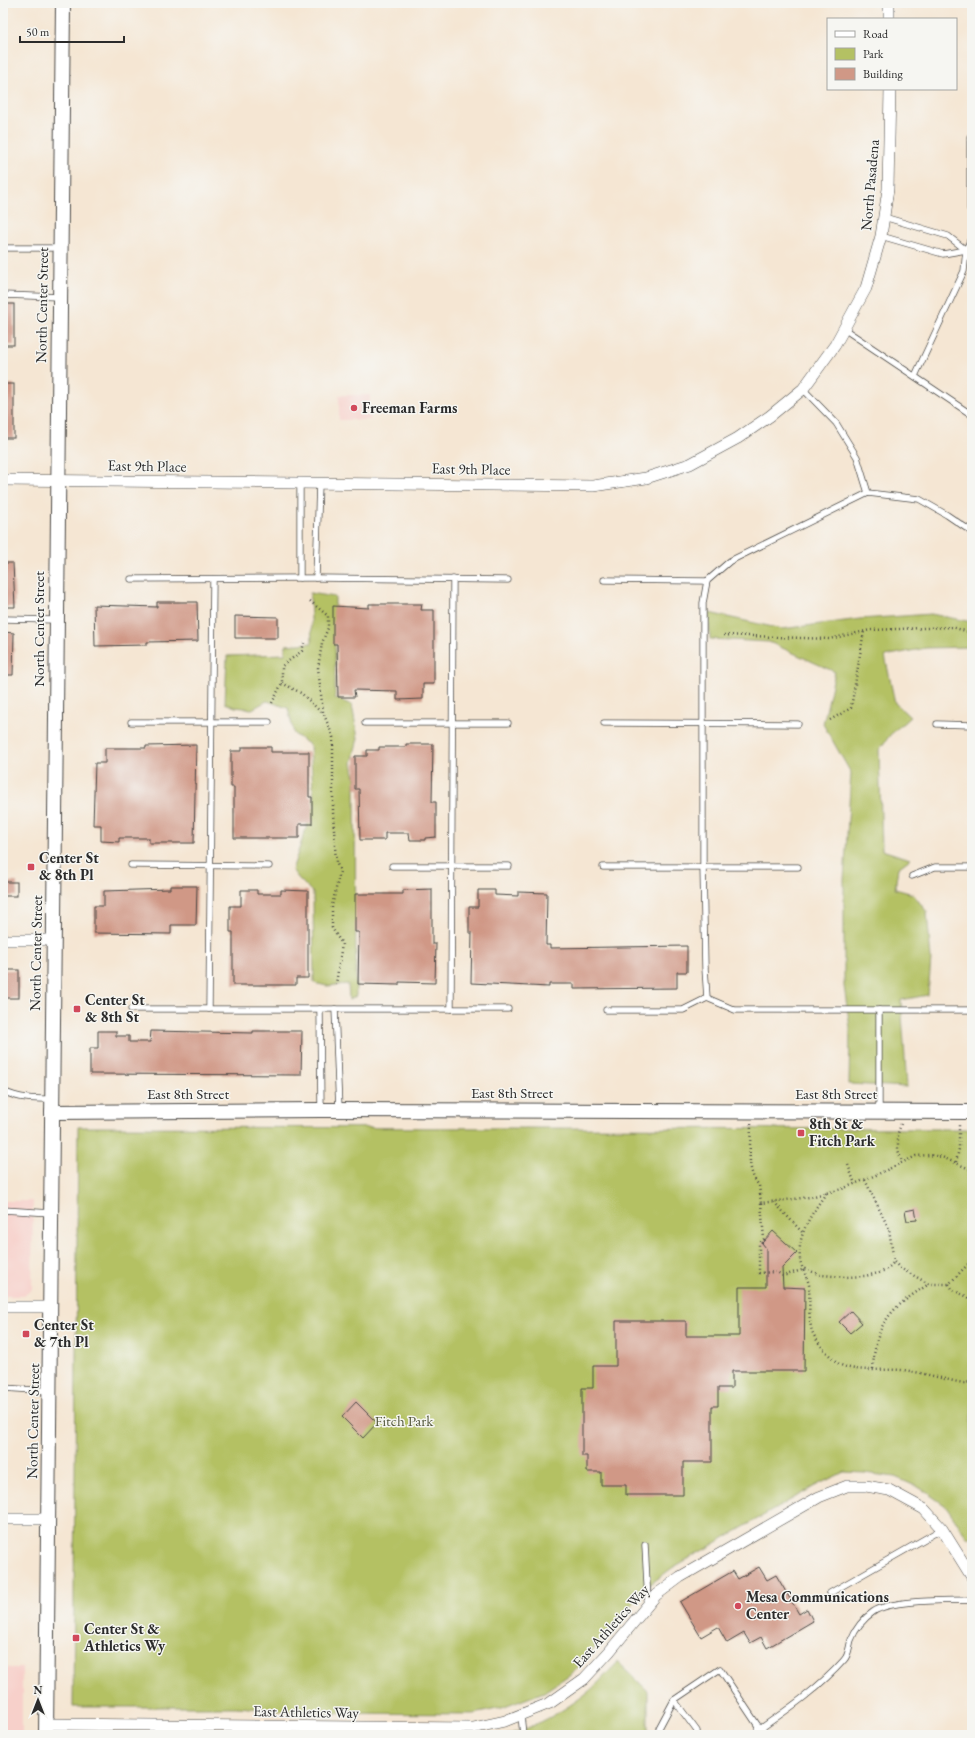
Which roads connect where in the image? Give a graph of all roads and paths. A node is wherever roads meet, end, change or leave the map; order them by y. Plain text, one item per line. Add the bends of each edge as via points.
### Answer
1 (63, 3) edge
2 (889, 3) edge
3 (889, 18) edge
4 (890, 90) edge
5 (970, 137) dead end
6 (972, 209) edge
7 (884, 217) junction
8 (881, 236) junction
9 (972, 236) edge
10 (3, 248) edge
11 (60, 248) junction
12 (966, 250) junction
13 (3, 295) edge
14 (60, 297) junction
15 (844, 329) junction
16 (835, 345) joint
17 (915, 376) junction
18 (803, 389) junction
19 (972, 415) edge
20 (3, 480) edge
21 (58, 480) junction
22 (300, 482) junction
23 (319, 483) junction
24 (868, 493) junction
25 (972, 532) edge
26 (300, 578) junction
27 (316, 578) junction
28 (132, 579) dead end
29 (213, 579) junction
30 (453, 579) junction
31 (508, 580) dead end
32 (604, 580) dead end
33 (706, 581) junction
34 (310, 601) dead end
35 (3, 619) edge
36 (56, 620) junction
37 (864, 631) junction
38 (972, 633) edge
39 (724, 635) dead end
40 (304, 643) dead end
41 (282, 683) junction
42 (272, 703) dead end
43 (324, 715) junction
44 (830, 720) dead end
45 (131, 722) dead end
46 (211, 722) junction
47 (269, 722) dead end
48 (365, 723) dead end
49 (452, 723) junction
50 (508, 723) dead end
51 (604, 723) dead end
52 (704, 724) junction
53 (798, 724) dead end
54 (937, 724) dead end
55 (972, 724) edge
56 (131, 865) dead end
57 (210, 865) junction
58 (269, 866) dead end
59 (392, 866) dead end
60 (452, 866) junction
61 (509, 866) dead end
62 (603, 867) dead end
63 (704, 867) junction
64 (798, 867) dead end
65 (972, 867) edge
66 (912, 876) dead end
67 (3, 940) edge
68 (54, 940) junction
69 (336, 984) dead end
70 (706, 998) junction
71 (131, 1009) dead end
72 (209, 1009) junction
73 (320, 1009) junction
74 (335, 1009) junction
75 (451, 1009) junction
76 (508, 1009) dead end
77 (606, 1010) dead end
78 (879, 1010) junction
79 (972, 1010) edge
80 (3, 1091) edge
81 (52, 1106) junction
82 (321, 1110) junction
83 (340, 1110) junction
84 (751, 1111) junction
85 (879, 1112) junction
86 (900, 1112) junction
87 (958, 1112) junction
88 (972, 1112) edge
89 (902, 1162) junction
90 (956, 1162) junction
91 (848, 1165) dead end
92 (972, 1170) edge
93 (865, 1180) junction
94 (855, 1184) junction
95 (826, 1193) junction
96 (774, 1202) junction
97 (761, 1203) junction
98 (3, 1210) edge
99 (52, 1213) junction
100 (802, 1232) junction
101 (972, 1260) edge
102 (894, 1262) junction
103 (805, 1269) junction
104 (929, 1284) junction
105 (950, 1284) junction
106 (972, 1298) edge
107 (3, 1307) edge
108 (51, 1307) junction
109 (873, 1369) junction
110 (972, 1382) edge
111 (3, 1388) edge
112 (50, 1391) junction
113 (3, 1519) edge
114 (49, 1519) junction
115 (942, 1529) junction
116 (645, 1545) dead end
117 (972, 1577) edge
118 (830, 1593) dead end
119 (972, 1600) edge
120 (648, 1604) junction
121 (674, 1700) junction
122 (521, 1715) junction
123 (47, 1730) edge
124 (760, 1732) edge
125 (523, 1735) edge
126 (659, 1735) edge
127 (697, 1735) edge

1 - 11 street, North Center Street
2 - 3 street
4 - 7 street, North Pasadena via 888,189
5 - 6 lane
7 - 8 street, North Pasadena
7 - 12 lane via 948,236
8 - 12 lane via 943,254
8 - 15 street, North Pasadena via 866,288
9 - 12 lane
10 - 11 lane
11 - 14 street, North Center Street
12 - 17 lane via 964,270
13 - 14 lane
14 - 21 street, North Center Street
15 - 16 street, North Pasadena
15 - 17 lane
16 - 18 street, East 9th Place
17 - 19 lane
18 - 23 street, East 9th Place via 738,438 690,464 646,478 593,486
18 - 24 lane via 836,424 857,457
20 - 21 street, East 9th Place
21 - 22 street, East 9th Place
21 - 36 street, North Center Street
22 - 23 street, East 9th Place
22 - 26 lane
23 - 27 lane
24 - 25 lane via 919,500
24 - 33 lane via 730,561
26 - 27 lane
26 - 29 lane
27 - 30 lane
28 - 29 lane
29 - 46 lane
30 - 31 lane
30 - 49 lane
32 - 33 lane
33 - 52 lane via 703,603
34 - 43 path via 328,616 328,628 322,643 318,668
35 - 36 lane
36 - 68 street, North Center Street
37 - 38 path via 952,627
37 - 39 path via 829,639
37 - 44 path via 851,708
40 - 41 path via 302,651 282,666
41 - 42 path
41 - 43 path via 301,693
43 - 69 path via 332,737 333,812 336,862 340,871 332,906 332,928 342,944
45 - 46 lane
46 - 47 lane
46 - 57 lane
48 - 49 lane
49 - 50 lane
49 - 60 lane
51 - 52 lane
52 - 53 lane
52 - 63 lane
54 - 55 lane
56 - 57 lane
57 - 58 lane
57 - 72 lane
59 - 60 lane
60 - 61 lane
60 - 75 lane
62 - 63 lane
63 - 64 lane
63 - 70 lane
65 - 66 lane via 935,867
67 - 68 street
68 - 81 street, North Center Street
70 - 77 lane via 683,1010
70 - 78 lane via 735,1010
71 - 72 lane
72 - 73 lane
73 - 74 lane
73 - 82 lane
74 - 75 lane
74 - 83 lane
75 - 76 lane
78 - 79 lane
78 - 85 lane
80 - 81 lane via 14,1097
81 - 82 street, East 8th Street
81 - 99 street, North Center Street
82 - 83 street, East 8th Street
83 - 84 street, East 8th Street
84 - 85 street, East 8th Street
84 - 97 path via 751,1173 759,1185
85 - 86 street, East 8th Street
86 - 87 street, East 8th Street
86 - 89 path via 898,1150
87 - 88 street, East 8th Street
87 - 90 path via 959,1149
89 - 90 path via 916,1156 929,1155
89 - 93 path
90 - 92 path
91 - 94 path
93 - 94 path
93 - 102 path via 889,1229
94 - 95 path
95 - 96 path
95 - 100 path
96 - 97 path
96 - 100 path
97 - 103 path via 764,1239 759,1244 759,1273 777,1272 783,1276
98 - 99 lane
99 - 108 street, North Center Street
100 - 103 path via 800,1261
101 - 105 path
102 - 103 path via 879,1273 865,1276 821,1275
102 - 104 path
103 - 109 path via 812,1331 823,1350 839,1364 858,1370
104 - 105 path
104 - 109 path via 898,1305 884,1320 874,1350
105 - 106 path via 953,1290
107 - 108 street
108 - 112 street, North Center Street
109 - 110 path via 910,1371 964,1383
111 - 112 lane
112 - 114 street, North Center Street
113 - 114 street
114 - 123 street, North Center Street
115 - 117 street, East Athletics Way
115 - 118 lane
115 - 120 street, East Athletics Way via 924,1509 904,1496 889,1490 847,1486 819,1497 680,1577
116 - 120 lane
119 - 124 lane via 889,1605 874,1611 860,1625 841,1664
120 - 122 street, East Athletics Way via 584,1679 550,1703
121 - 124 lane via 720,1669
121 - 126 lane via 659,1728
121 - 127 lane via 697,1731
122 - 123 street, East Athletics Way via 474,1728
122 - 125 lane

